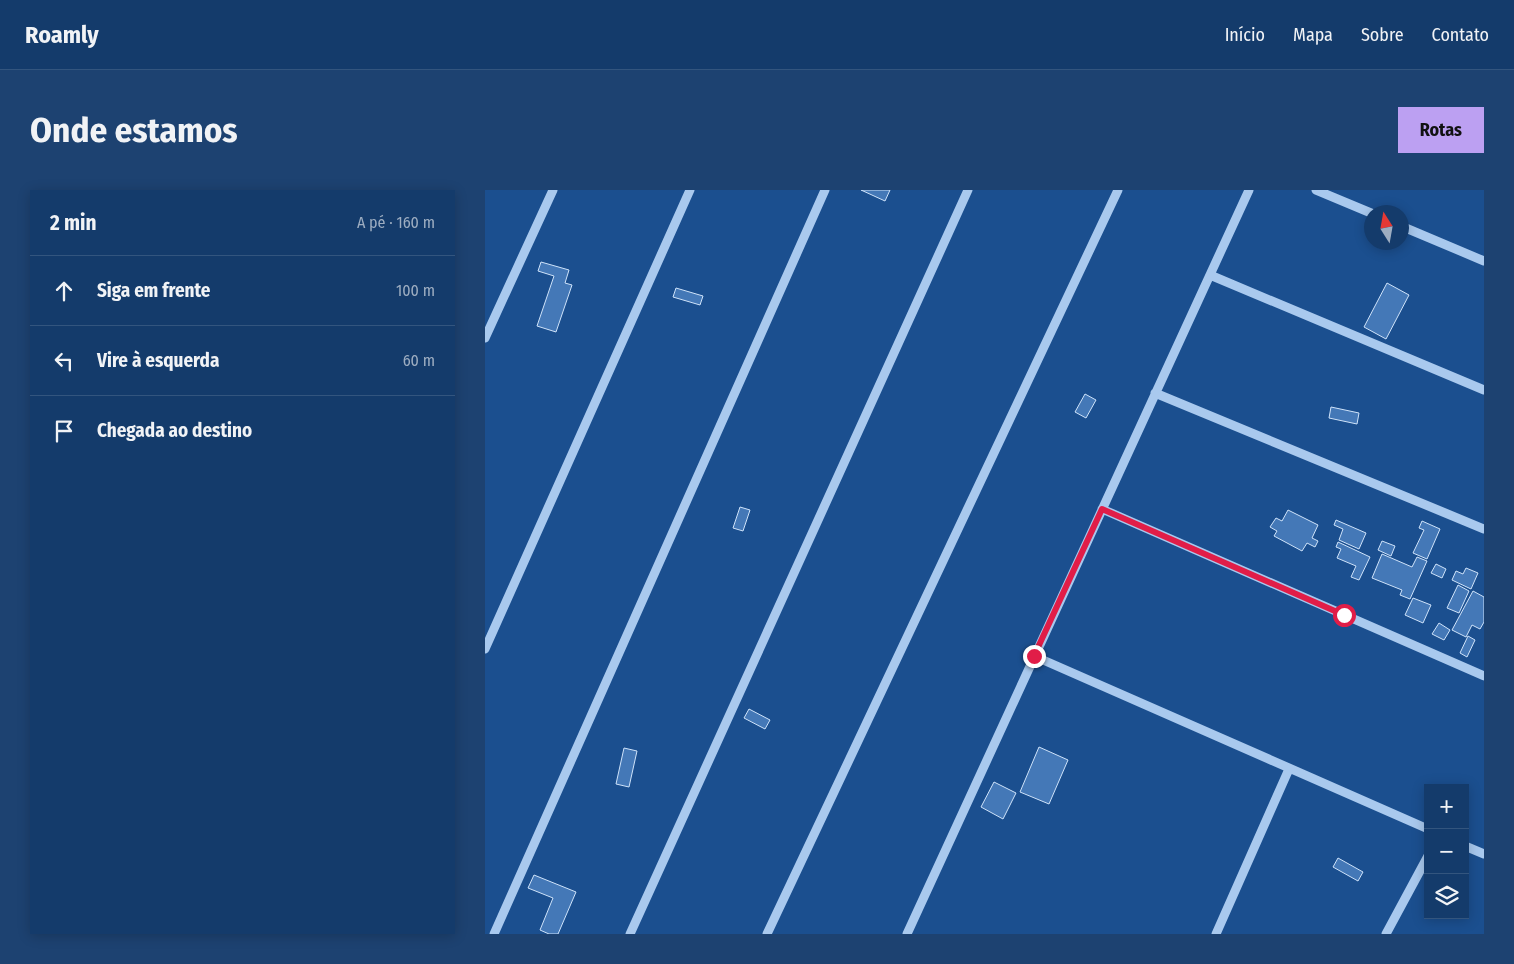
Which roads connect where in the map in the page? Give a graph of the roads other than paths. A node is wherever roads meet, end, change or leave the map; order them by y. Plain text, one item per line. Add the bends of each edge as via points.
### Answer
1 (553, 190) edge
2 (690, 190) edge
3 (825, 190) edge
4 (968, 190) edge
5 (1118, 190) edge
6 (1249, 190) edge
7 (1316, 190) edge
8 (1364, 210) edge
9 (1409, 229) edge
10 (1484, 260) edge
11 (1210, 275) junction
12 (485, 338) edge
13 (1484, 390) edge
14 (1155, 393) junction
15 (1102, 509) junction
16 (1484, 529) edge
17 (485, 649) edge
18 (1034, 656) junction
19 (1484, 676) edge
20 (1289, 769) junction
21 (1424, 827) edge
22 (1469, 848) edge
23 (1484, 854) edge
24 (1424, 863) edge
25 (495, 934) edge
26 (630, 934) edge
27 (767, 934) edge
28 (907, 934) edge
29 (1216, 934) edge
30 (1386, 934) edge

1 - 12 street
2 - 17 street
3 - 25 street
4 - 26 street
5 - 27 street
6 - 11 street
7 - 8 street
9 - 10 street
11 - 13 street
11 - 14 street
14 - 15 street
14 - 16 street
15 - 18 street
15 - 19 street
18 - 20 street
18 - 28 street
20 - 21 street
20 - 29 street
22 - 23 street
24 - 30 street

